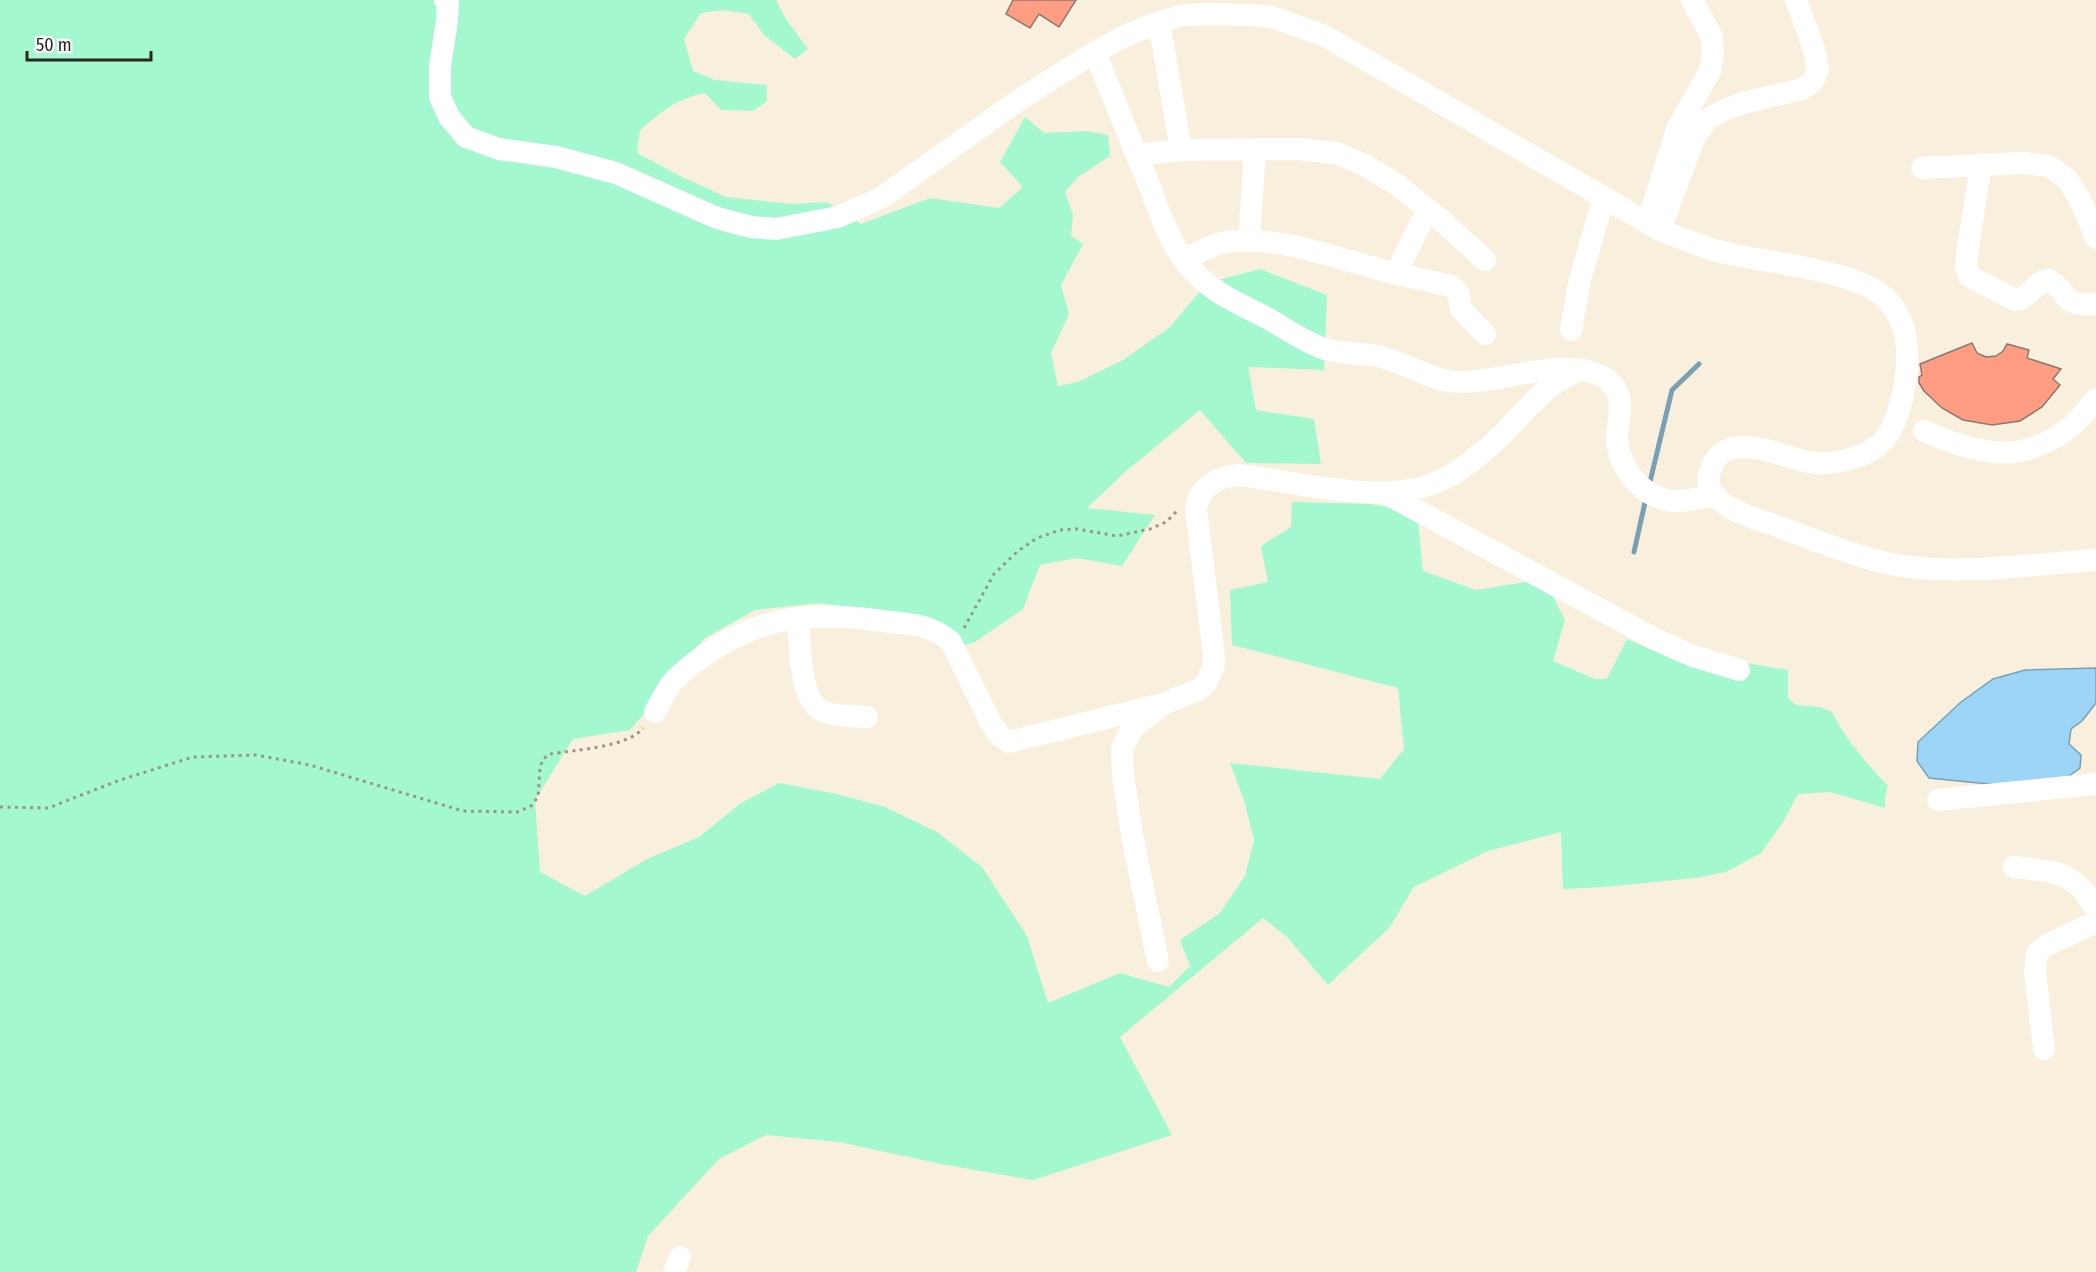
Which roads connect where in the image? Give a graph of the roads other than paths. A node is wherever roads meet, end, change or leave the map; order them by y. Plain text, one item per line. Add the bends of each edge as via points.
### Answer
1 (445, 0) edge
2 (1692, 0) edge
3 (1796, 0) edge
4 (1159, 22) junction
5 (1095, 52) junction
6 (1255, 149) junction
7 (1181, 150) junction
8 (1137, 155) junction
9 (1982, 164) junction
10 (1923, 168) dead end
11 (1604, 198) junction
12 (1427, 211) junction
13 (1654, 227) junction
14 (2096, 238) edge
15 (1250, 241) junction
16 (1184, 260) junction
17 (1485, 260) dead end
18 (1396, 273) junction
19 (2096, 304) edge
20 (1570, 330) dead end
21 (1485, 334) dead end
22 (1577, 370) junction
23 (2096, 399) edge
24 (1924, 431) dead end
25 (1383, 492) junction
26 (1713, 495) junction
27 (1198, 500) junction
28 (1177, 512) road end
29 (2096, 560) edge
30 (798, 618) junction
31 (1739, 670) dead end
32 (1163, 704) junction
33 (655, 712) road end
34 (867, 717) dead end
35 (2096, 784) edge
36 (1938, 800) dead end
37 (2014, 867) dead end
38 (2096, 910) edge
39 (2096, 922) edge
40 (1158, 961) dead end
41 (2044, 1049) dead end

1 - 5 street via 447,21 440,97 448,117 466,137 499,149 616,173 717,218 751,227 776,229 838,217 881,198 1022,98
2 - 13 street via 1712,37 1713,55 1710,71 1677,129
3 - 13 street via 1816,59 1818,69 1813,82 1802,89 1743,103 1708,119 1695,136
4 - 5 street
4 - 7 street
4 - 11 street via 1184,15 1239,14 1272,17 1316,33
5 - 8 street
6 - 7 street
6 - 12 street via 1336,153 1365,165
6 - 15 street
7 - 8 street
8 - 16 street via 1171,240
9 - 10 street
9 - 14 street via 2049,166 2068,180
9 - 19 street via 1966,254 1970,276 2015,300 2027,297 2040,282 2049,280 2072,302
11 - 13 street
11 - 20 street via 1580,279
12 - 17 street
12 - 18 street
13 - 26 street via 1720,252 1830,274 1873,289 1894,309 1904,329 1907,371 1897,417 1889,436 1875,449 1847,460 1819,463 1755,448 1729,449 1720,454 1710,470
15 - 16 street via 1208,247
15 - 18 street via 1300,247
16 - 22 street via 1219,293 1323,348 1392,360 1453,382
18 - 21 street via 1451,286 1459,294 1461,309
22 - 25 street via 1554,384 1462,468 1441,480
22 - 26 street via 1602,376 1613,385 1620,404 1617,440 1621,459 1646,490 1671,501
23 - 24 street via 2065,431 2021,452 1965,448
25 - 27 street via 1306,486 1238,475 1207,486
25 - 31 street via 1653,638
26 - 29 street via 1750,516 1860,555 1908,567 1952,570
27 - 28 street
27 - 32 street via 1214,666 1200,689
30 - 32 street via 847,616 904,623 940,633 951,642 991,723 1009,742
30 - 33 street via 761,624 721,644 672,683
30 - 34 street via 809,697 819,709 833,715
32 - 40 street via 1132,728 1122,749 1132,836
35 - 36 street
37 - 38 street via 2068,877 2086,892
39 - 41 street via 2037,953

